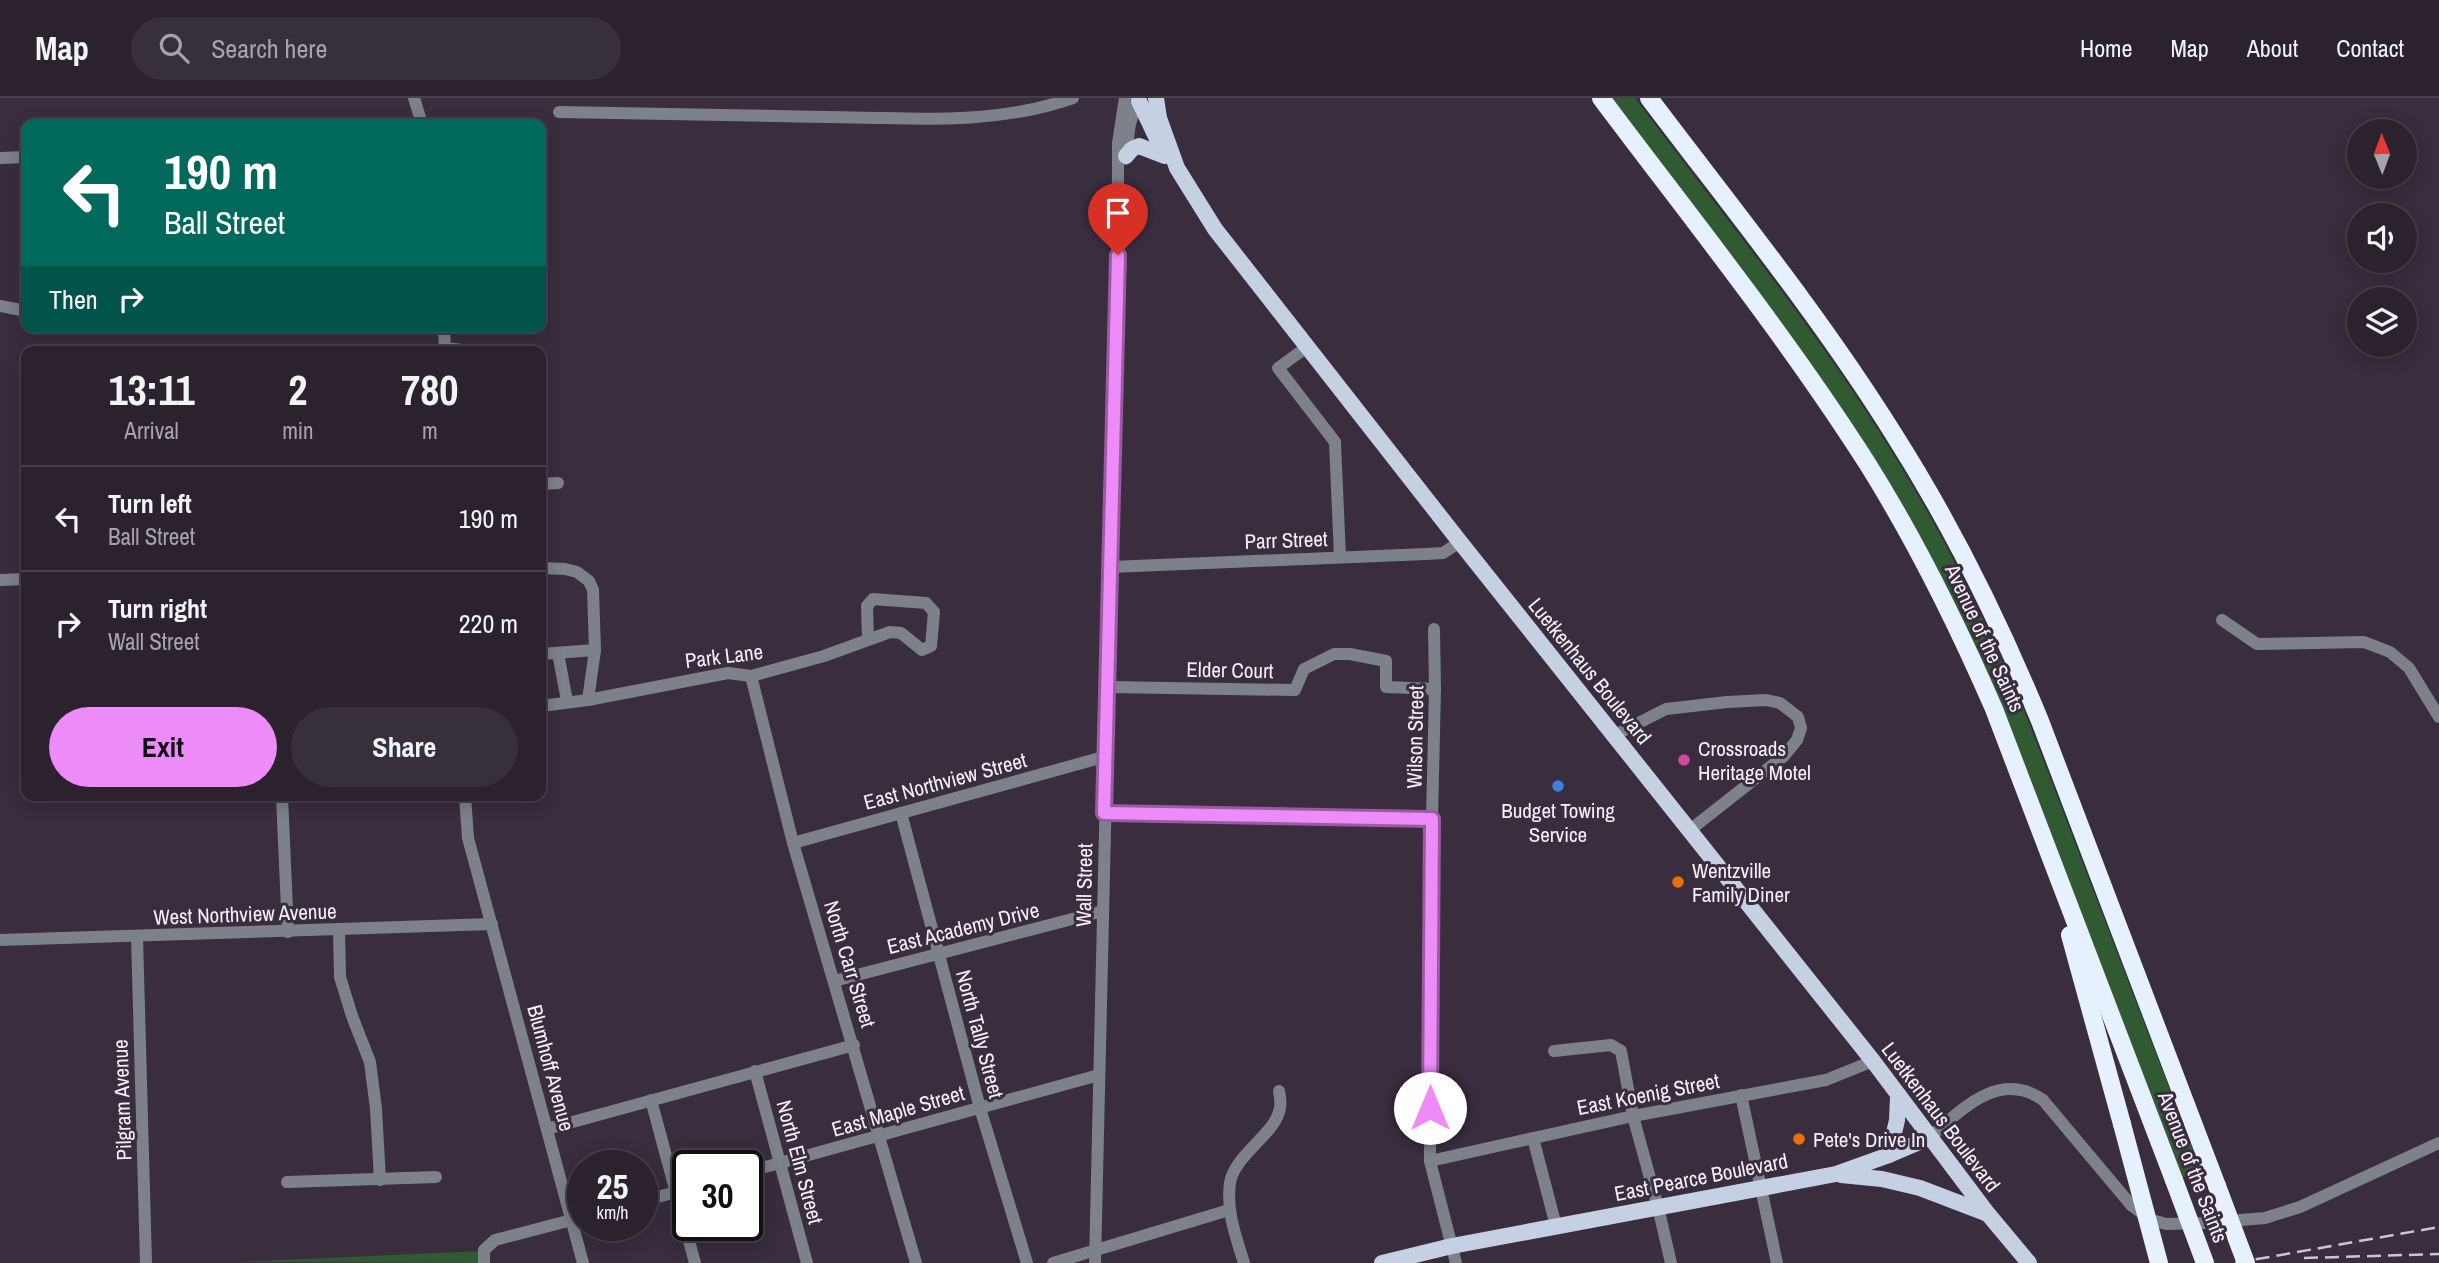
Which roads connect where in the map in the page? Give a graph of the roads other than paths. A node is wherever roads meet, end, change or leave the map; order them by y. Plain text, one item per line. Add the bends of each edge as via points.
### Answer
1 (414, 98) edge
2 (1073, 98) edge
3 (1601, 98) edge
4 (1649, 98) edge
5 (1140, 99) edge
6 (559, 112) dead end
7 (420, 119) edge
8 (1126, 156) junction
9 (21, 157) edge
10 (0, 158) edge
11 (1171, 162) junction
12 (1119, 172) junction
13 (0, 306) edge
14 (21, 310) edge
15 (1307, 347) junction
16 (558, 483) dead end
17 (546, 484) edge
18 (1460, 542) junction
19 (1340, 557) junction
20 (1111, 567) junction
21 (546, 568) edge
22 (21, 579) edge
23 (0, 580) edge
24 (2222, 620) dead end
25 (1434, 629) dead end
26 (868, 639) junction
27 (595, 650) junction
28 (558, 653) junction
29 (546, 654) edge
30 (751, 676) junction
31 (1108, 687) junction
32 (1435, 689) junction
33 (588, 700) junction
34 (567, 701) junction
35 (546, 705) edge
36 (2439, 717) edge
37 (1615, 736) junction
38 (1107, 756) junction
39 (282, 801) edge
40 (467, 801) edge
41 (901, 813) junction
42 (1104, 813) junction
43 (1432, 819) junction
44 (2039, 823) junction
45 (1690, 830) junction
46 (793, 843) junction
47 (1102, 911) junction
48 (492, 924) junction
49 (340, 930) junction
50 (288, 932) junction
51 (137, 937) junction
52 (0, 940) edge
53 (939, 954) junction
54 (834, 981) junction
55 (854, 1045) junction
56 (1554, 1051) dead end
57 (1873, 1061) junction
58 (755, 1071) junction
59 (1099, 1075) junction
60 (1279, 1091) dead end
61 (1741, 1095) junction
62 (1898, 1097) junction
63 (650, 1100) junction
64 (980, 1108) junction
65 (1633, 1116) junction
66 (547, 1129) junction
67 (881, 1136) junction
68 (1532, 1138) junction
69 (1928, 1138) junction
70 (2439, 1143) edge
71 (1889, 1155) junction
72 (1430, 1160) junction
73 (672, 1162) edge
74 (779, 1163) junction
75 (763, 1168) edge
76 (1836, 1174) junction
77 (436, 1177) dead end
78 (380, 1180) junction
79 (287, 1182) dead end
80 (567, 1188) edge
81 (1759, 1188) junction
82 (1658, 1207) junction
83 (1229, 1210) junction
84 (1988, 1214) junction
85 (567, 1221) edge
86 (1556, 1226) junction
87 (580, 1241) edge
88 (691, 1241) edge
89 (1452, 1246) junction
90 (1095, 1249) junction
91 (484, 1256) edge
92 (146, 1263) edge
93 (583, 1263) edge
94 (695, 1263) edge
95 (807, 1263) edge
96 (916, 1263) edge
97 (1027, 1263) edge
98 (1053, 1263) edge
99 (1095, 1263) edge
100 (1244, 1263) edge
101 (1382, 1263) edge
102 (1457, 1263) edge
103 (1671, 1263) edge
104 (1777, 1263) edge
105 (2029, 1263) edge
106 (2159, 1263) edge
107 (2205, 1263) edge
108 (2246, 1263) edge

1 - 7 street
2 - 6 street via 1004,115 938,119
3 - 44 highway, Avenue of the Saints via 1800,364 1868,466 1972,659
4 - 108 highway, Avenue of the Saints, bridge via 1863,386 1973,572 2040,721
5 - 8 street, Wall Street via 1130,124
5 - 11 main road, Luetkenhaus Boulevard
5 - 12 street, Wall Street via 1118,143
8 - 11 main road via 1139,146
8 - 12 street, Wall Street
9 - 10 street
11 - 15 main road, Luetkenhaus Boulevard
12 - 20 street, Wall Street
13 - 14 street
15 - 18 main road, Luetkenhaus Boulevard
15 - 19 street via 1278,368 1335,442
16 - 17 street
18 - 19 street, Parr Street via 1443,552
18 - 37 main road, Luetkenhaus Boulevard
19 - 20 street, Parr Street
20 - 31 street, Wall Street
21 - 27 street via 578,572 589,581
22 - 23 street
24 - 36 street via 2257,644 2364,642 2390,652 2409,668
25 - 32 street, Wilson Street
26 - 26 street, Park Lane via 867,606 873,599 926,603 934,612 928,649 922,650 901,633
26 - 30 street, Park Lane
27 - 28 street
27 - 33 street
28 - 29 street
28 - 34 street
30 - 33 street, Park Lane via 717,674
30 - 46 street, North Carr Street
31 - 32 street, Elder Court via 1295,690 1304,669 1334,654 1350,654 1386,661 1386,687
31 - 38 street, Wall Street
32 - 43 street, Wilson Street
33 - 34 street, Park Lane
34 - 35 street, Park Lane
37 - 45 main road, Luetkenhaus Boulevard
37 - 45 street via 1666,709 1727,702 1780,703 1798,717 1797,740 1784,756
38 - 41 street, East Northview Street
38 - 42 street, Wall Street
39 - 50 street
40 - 48 street, Blumhoff Avenue via 468,838
41 - 46 street, East Northview Street
41 - 53 street, North Tally Street
42 - 43 street
42 - 47 street, Wall Street
43 - 72 street, Wilson Street
44 - 106 highway, bridge
44 - 107 highway, Avenue of the Saints, bridge
45 - 57 main road, Luetkenhaus Boulevard
46 - 54 street, North Carr Street
47 - 53 street, East Academy Drive
47 - 59 street, Wall Street
48 - 49 street, West Northview Avenue
48 - 66 street, Blumhoff Avenue
49 - 50 street, West Northview Avenue
49 - 78 street via 340,977 370,1062
50 - 51 street, West Northview Avenue
51 - 52 street, West Northview Avenue
51 - 92 street, Pilgram Avenue
53 - 54 street, East Academy Drive
53 - 64 street, North Tally Street
54 - 55 street, North Carr Street
55 - 58 street
55 - 67 street, North Carr Street
56 - 65 street via 1611,1045 1620,1051
57 - 61 street, East Koenig Street via 1826,1080
57 - 62 main road, Luetkenhaus Boulevard
58 - 63 street
58 - 74 street, North Elm Street
59 - 64 street, East Maple Street
59 - 90 street, Wall Street
60 - 83 street via 1280,1110 1238,1161 1230,1181
61 - 65 street, East Koenig Street
61 - 81 street
62 - 69 main road, Luetkenhaus Boulevard
62 - 71 main road
63 - 66 street
63 - 73 street
64 - 67 street, East Maple Street
64 - 97 street, North Tally Street
65 - 68 street, East Koenig Street
65 - 82 street
66 - 80 street, Blumhoff Avenue
67 - 74 street, East Maple Street
67 - 96 street, North Carr Street
68 - 72 street, East Koenig Street
68 - 86 street
69 - 70 street, East Pearce Boulevard via 1991,1092 2023,1089 2043,1100 2131,1205 2166,1224 2265,1218
69 - 71 main road, East Pearce Boulevard
69 - 84 main road, Luetkenhaus Boulevard
71 - 76 main road, East Pearce Boulevard
72 - 89 street, Wilson Street
74 - 75 street, East Maple Street
74 - 95 street, North Elm Street
76 - 81 main road, East Pearce Boulevard
76 - 84 main road via 1920,1188
77 - 78 street
78 - 79 street
81 - 82 main road, East Pearce Boulevard
81 - 104 street
82 - 86 main road, East Pearce Boulevard
82 - 103 street
83 - 90 street
83 - 100 street
84 - 105 main road, Luetkenhaus Boulevard
85 - 91 street via 495,1240
86 - 89 main road, East Pearce Boulevard
87 - 93 street, Blumhoff Avenue
88 - 94 street
89 - 101 main road, East Pearce Boulevard
89 - 102 street, Wilson Street
90 - 98 street
90 - 99 street, Wall Street

